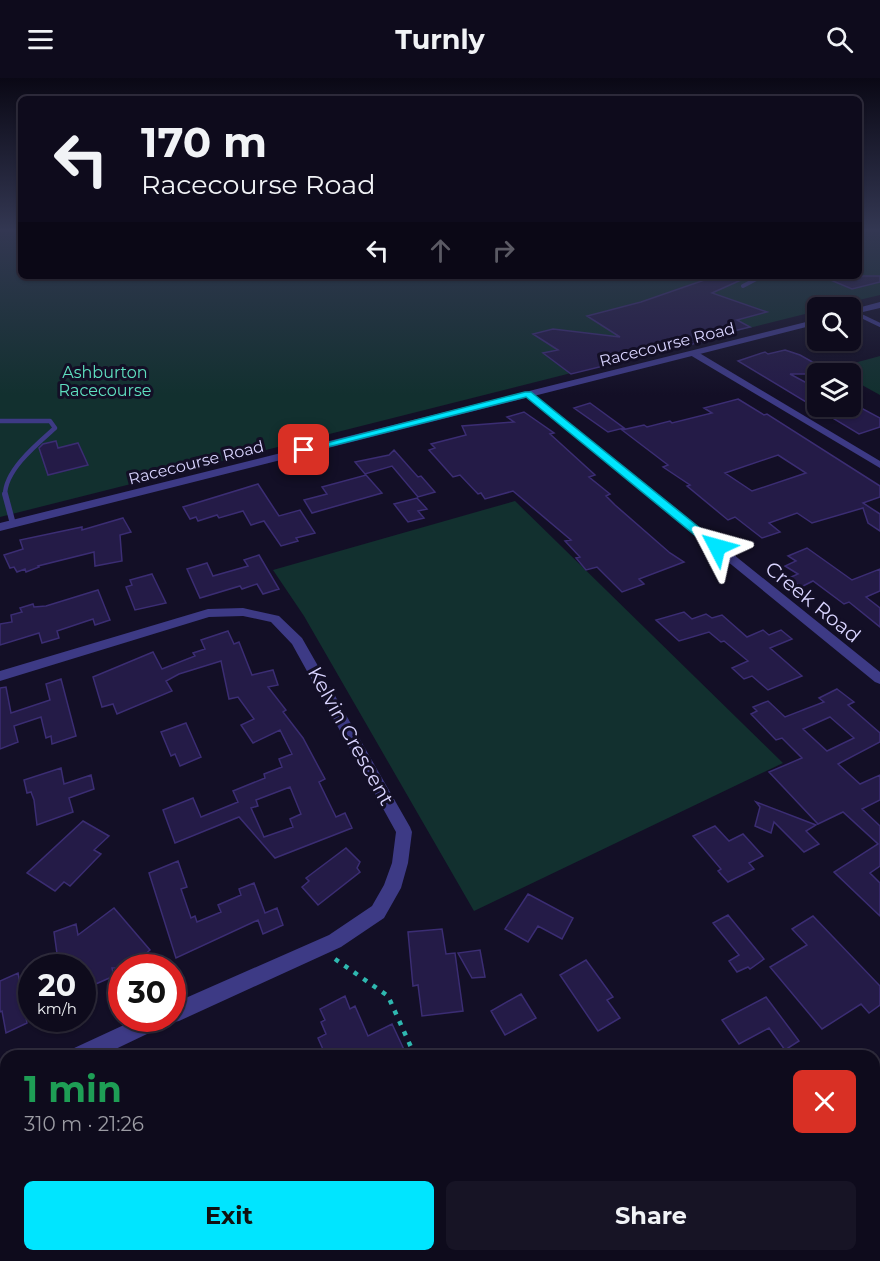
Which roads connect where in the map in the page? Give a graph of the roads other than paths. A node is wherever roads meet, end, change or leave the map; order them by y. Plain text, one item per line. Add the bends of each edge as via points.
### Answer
1 (746, 284) edge
2 (743, 286) dead end
3 (880, 305) edge
4 (861, 310) edge
5 (861, 316) edge
6 (807, 324) edge
7 (880, 325) edge
8 (693, 353) junction
9 (528, 394) junction
10 (0, 421) edge
11 (880, 465) edge
12 (13, 524) junction
13 (0, 527) edge
14 (0, 676) edge
15 (880, 679) edge
16 (186, 1008) edge
17 (131, 1032) edge
18 (92, 1050) edge

1 - 2 lane
3 - 4 street
5 - 7 lane
6 - 8 street, Racecourse Road
8 - 9 street, Racecourse Road
8 - 11 street
9 - 12 street, Racecourse Road
9 - 15 street, Creek Road
10 - 12 lane via 50,421 55,428 30,452 6,487
12 - 13 street, Racecourse Road
14 - 16 street, Kelvin Crescent via 208,613 243,612 275,619 297,640 404,832 400,863 378,912 335,940
17 - 18 street

